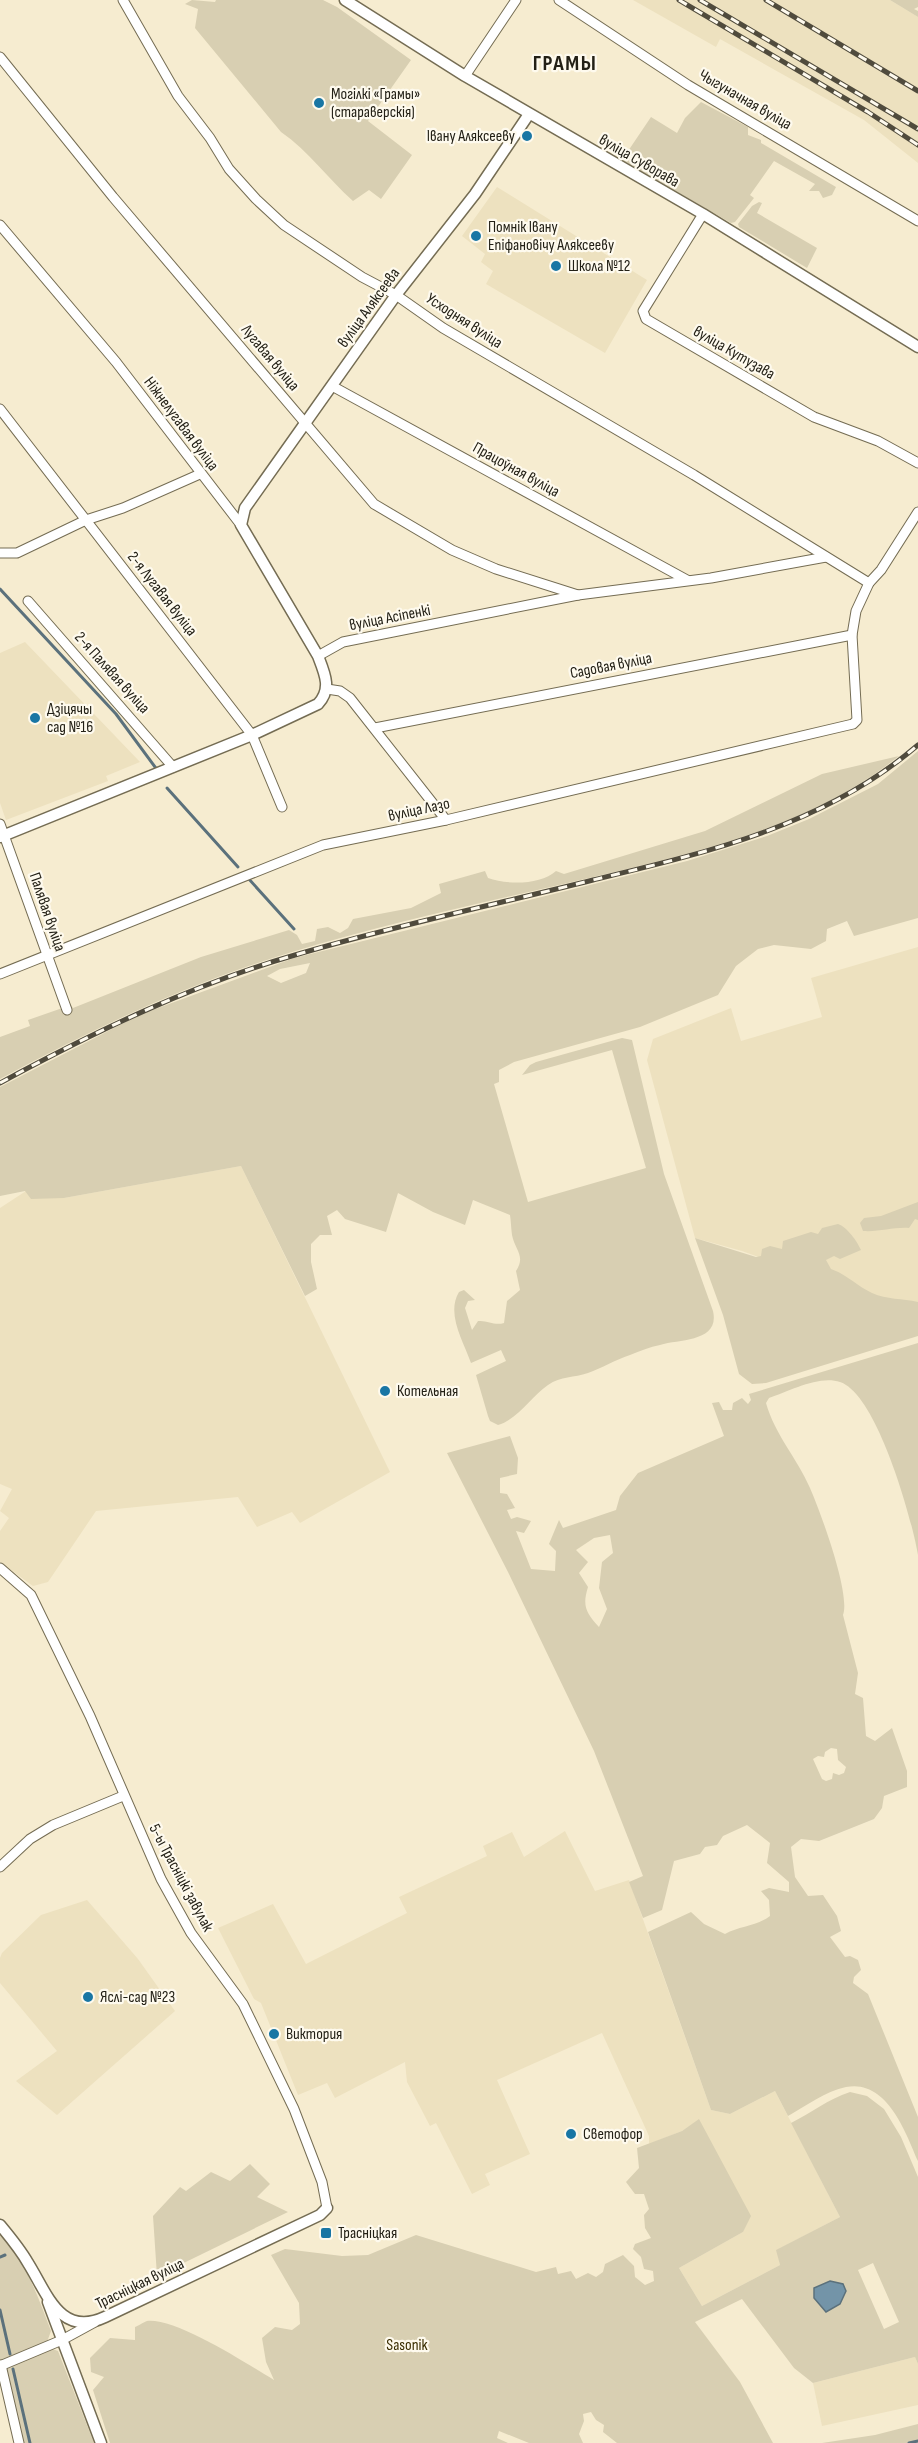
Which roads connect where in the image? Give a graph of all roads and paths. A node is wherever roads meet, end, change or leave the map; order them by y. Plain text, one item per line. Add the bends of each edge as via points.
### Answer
1 (123, 0) edge
2 (345, 0) edge
3 (516, 0) edge
4 (560, 0) edge
5 (0, 57) edge
6 (465, 76) junction
7 (529, 114) junction
8 (703, 214) junction
9 (918, 221) edge
10 (0, 225) edge
11 (396, 295) junction
12 (918, 347) edge
13 (332, 386) junction
14 (0, 409) edge
15 (305, 423) junction
16 (918, 464) edge
17 (200, 474) junction
18 (918, 512) edge
19 (86, 520) junction
20 (241, 525) junction
21 (0, 553) edge
22 (826, 557) junction
23 (687, 580) junction
24 (869, 583) junction
25 (578, 595) junction
26 (28, 601) dead end
27 (852, 634) junction
28 (318, 657) junction
29 (327, 689) junction
30 (375, 728) junction
31 (252, 735) junction
32 (173, 766) junction
33 (282, 807) dead end
34 (446, 820) junction
35 (0, 824) edge
36 (2, 836) edge
37 (46, 955) junction
38 (0, 974) edge
39 (67, 1010) dead end
40 (2, 1572) edge
41 (123, 1796) junction
42 (0, 1867) edge
43 (327, 2208) joint
44 (0, 2225) edge
45 (46, 2296) junction
46 (95, 2322) junction
47 (62, 2340) junction
48 (1, 2365) edge
49 (19, 2443) edge
50 (101, 2443) edge

1 - 11 street, Усходняя вуліца via 178,96 256,199 321,251
2 - 6 street, вуліца Суворава
3 - 6 street
4 - 9 street, Чыгуначная вуліца via 688,85
5 - 15 street, Лугавая вуліца
6 - 7 street, вуліца Суворава
7 - 8 street, вуліца Суворава
7 - 11 street, вуліца Аляксеева via 463,211
8 - 12 street, вуліца Суворава
8 - 16 street, вуліца Кутузава via 643,311 646,318 814,417 878,441
10 - 17 street, Ніжнелугавая вуліца via 116,362
11 - 13 street, вуліца Аляксеева
11 - 22 street, Усходняя вуліца via 443,328
13 - 15 street, вуліца Аляксеева
13 - 23 street, Працоўная вуліца
14 - 19 street, 2-я Лугавая вуліца
15 - 20 street, вуліца Аляксеева via 245,508
15 - 25 street, Лугавая вуліца via 375,504 452,550
17 - 19 street
17 - 20 street, Ніжнелугавая вуліца
18 - 24 street
19 - 21 street via 17,553
19 - 31 street, 2-я Лугавая вуліца
20 - 28 street, Ніжнелугавая вуліца
22 - 23 street, вуліца Асіпенкі
22 - 24 street, Усходняя вуліца
23 - 25 street, вуліца Асіпенкі
24 - 27 street via 856,611
25 - 28 street, вуліца Асіпенкі via 343,642
26 - 32 street, 2-я Палявая вуліца
27 - 30 street, Садовая вуліца
27 - 34 street, вуліца Лазо via 857,720 841,727
28 - 29 street
29 - 30 street via 340,691 350,699
29 - 31 street via 318,704
30 - 34 street
31 - 32 street
31 - 33 street, 2-я Лугавая вуліца
32 - 36 street
34 - 37 street, вуліца Лазо via 323,845
35 - 36 street, Палявая вуліца
36 - 37 street, Палявая вуліца
37 - 38 street, вуліца Лазо
37 - 39 street, Палявая вуліца
40 - 41 street, 5-ы Трасніцкі завулак via 31,1595 90,1716
41 - 42 street via 53,1825 30,1839
41 - 43 street, 5-ы Трасніцкі завулак via 190,1933 243,2004 294,2109 322,2181
43 - 46 street, Трасніцкая вуліца via 320,2215
44 - 45 street, Трасніцкая вуліца via 27,2261
45 - 46 street, Трасніцкая вуліца via 66,2318
45 - 47 street
46 - 47 street
47 - 48 street
47 - 50 street
48 - 49 street

